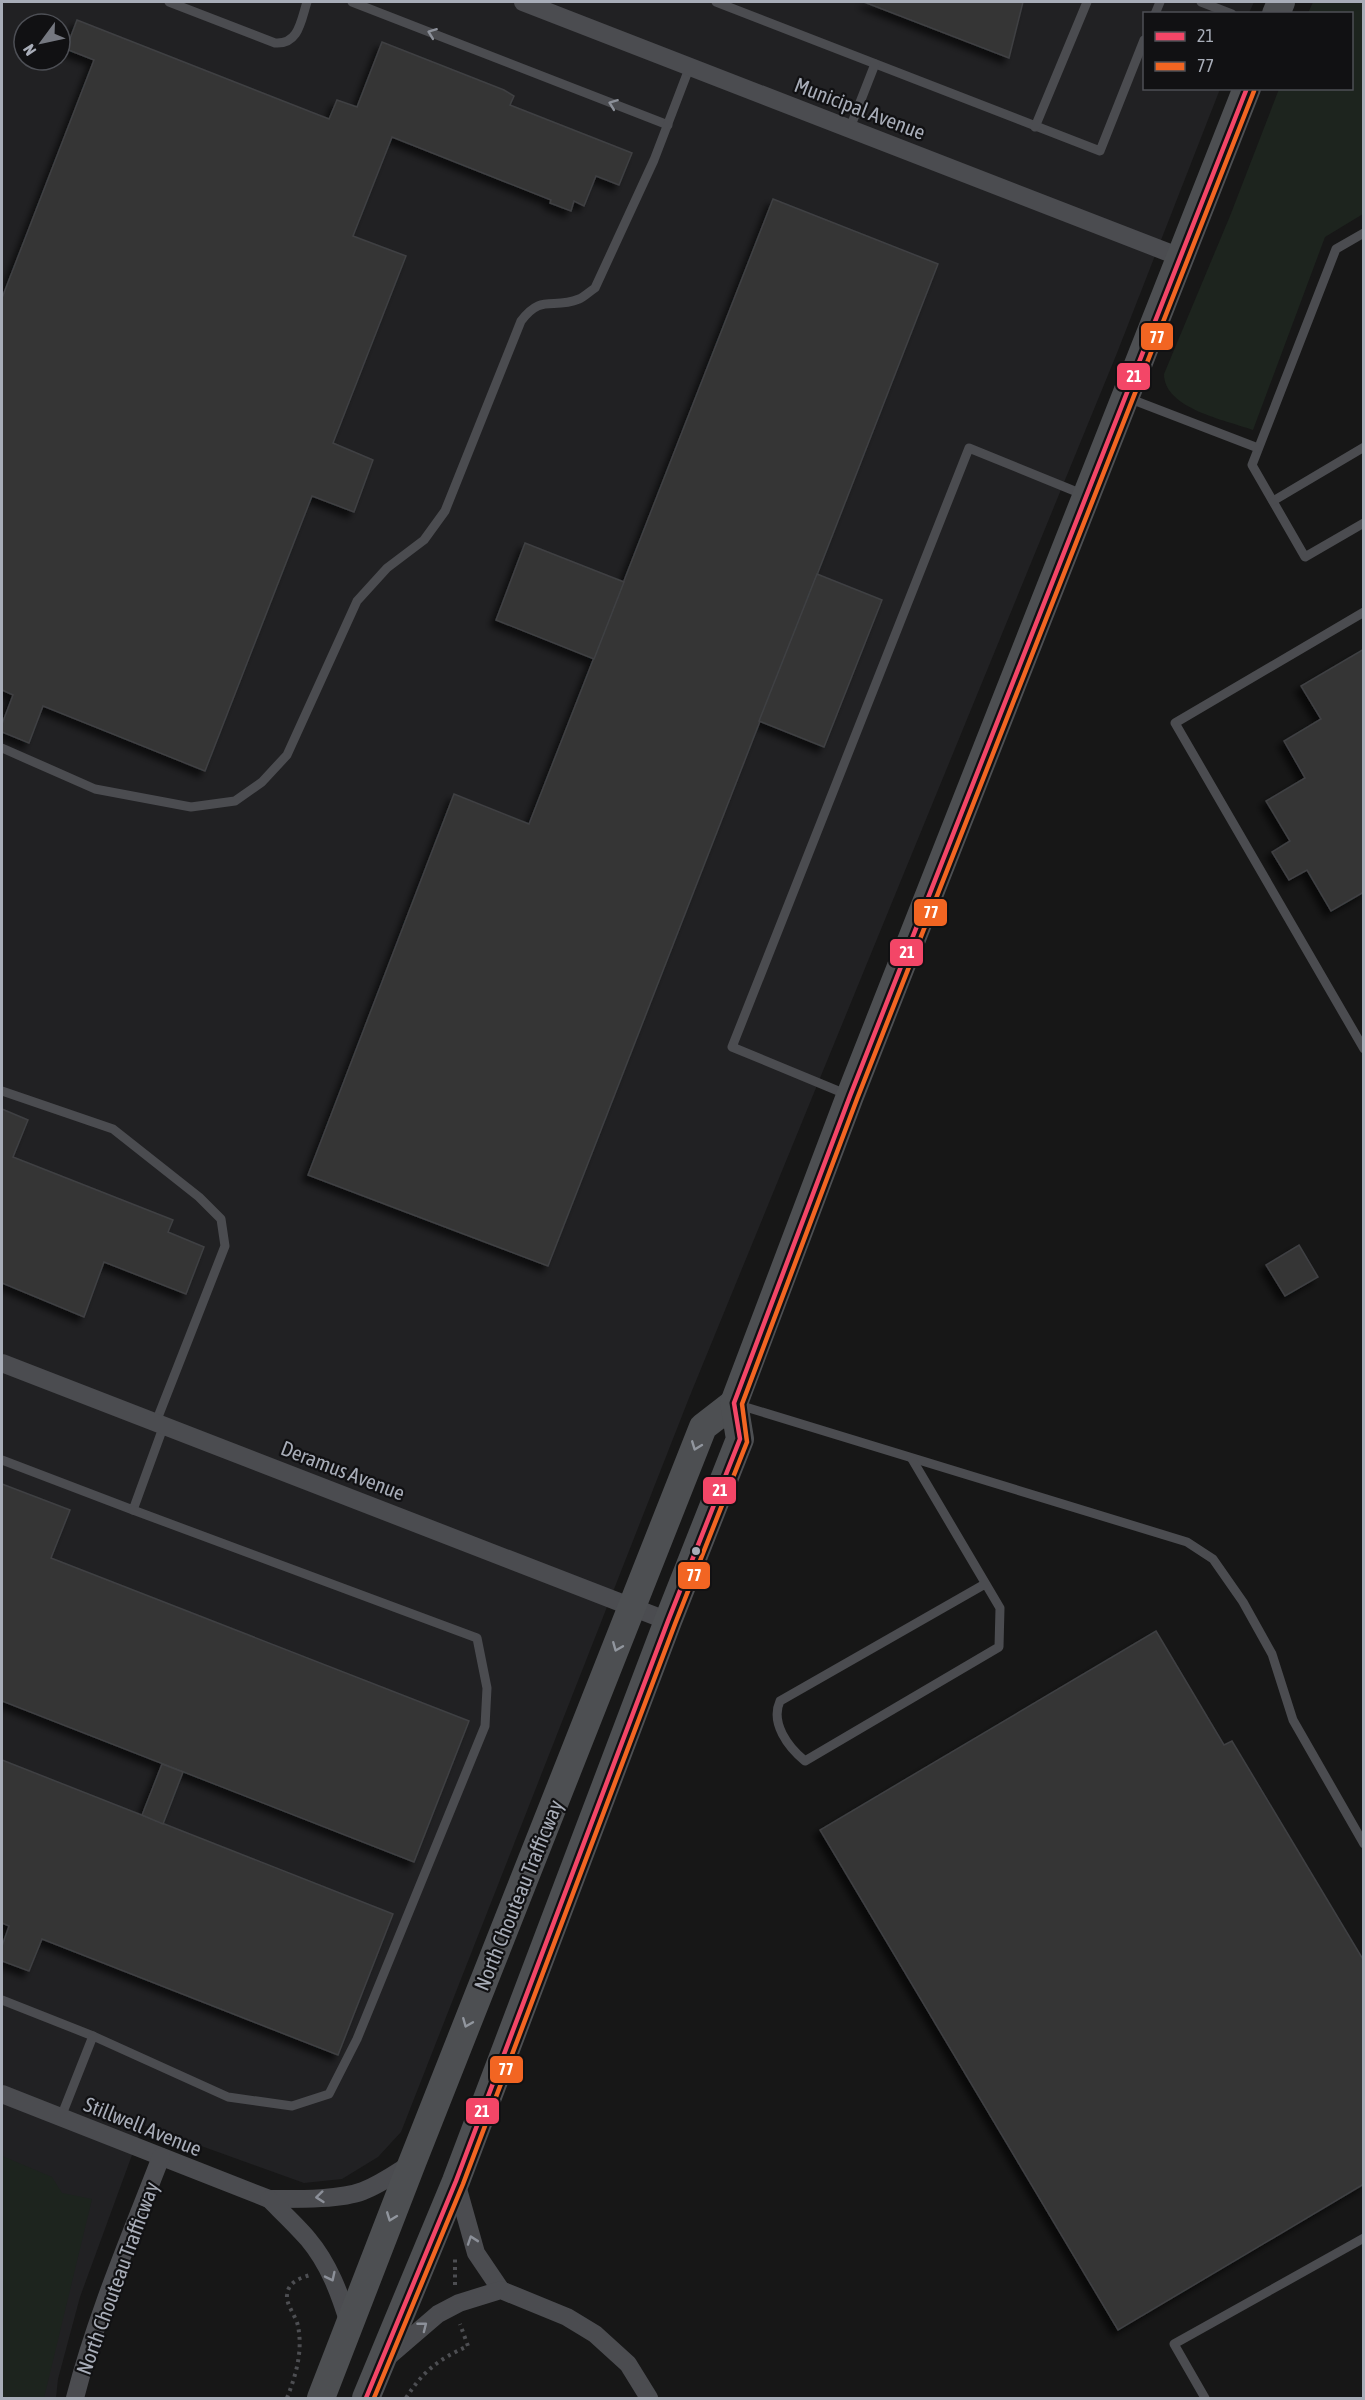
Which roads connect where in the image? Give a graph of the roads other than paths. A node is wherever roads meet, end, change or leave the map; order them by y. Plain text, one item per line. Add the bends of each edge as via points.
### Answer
1 (169, 2) edge
2 (307, 2) edge
3 (352, 2) edge
4 (523, 2) edge
5 (716, 2) edge
6 (1087, 2) edge
7 (1201, 2) edge
8 (1227, 12) edge
9 (1143, 43) edge
10 (875, 64) junction
11 (690, 66) junction
12 (1246, 90) edge
13 (668, 125) junction
14 (1035, 127) junction
15 (850, 128) junction
16 (1364, 233) edge
17 (1180, 257) junction
18 (1125, 397) junction
19 (1364, 447) edge
20 (1258, 448) junction
21 (1086, 496) junction
22 (1273, 501) junction
23 (1364, 523) edge
24 (1364, 612) edge
25 (2, 748) edge
26 (1364, 1049) edge
27 (2, 1091) edge
28 (850, 1096) junction
29 (2, 1363) edge
30 (734, 1403) junction
31 (160, 1424) junction
32 (912, 1459) junction
33 (2, 1460) edge
34 (133, 1510) junction
35 (985, 1584) junction
36 (633, 1607) junction
37 (668, 1621) junction
38 (1364, 1844) edge
39 (2, 2000) edge
40 (93, 2036) junction
41 (2, 2094) edge
42 (61, 2117) junction
43 (161, 2157) junction
44 (412, 2163) junction
45 (456, 2181) junction
46 (269, 2199) junction
47 (1364, 2238) edge
48 (501, 2290) junction
49 (349, 2324) junction
50 (379, 2366) junction
51 (75, 2398) edge
52 (321, 2398) edge
53 (366, 2398) edge
54 (649, 2398) edge
55 (1205, 2398) edge

1 - 2 lane via 282,44 296,36
13 -> 3 lane
4 - 11 street, Municipal Avenue
5 - 10 lane
6 - 14 lane
7 - 8 lane
9 - 14 lane via 1100,151
10 - 14 lane
10 - 15 lane
11 - 13 lane
11 - 15 street, Municipal Avenue
12 - 17 main road
13 - 25 lane via 595,288 580,299 530,308 521,321 446,511 424,540 387,568 357,601 287,755 262,782 235,801 190,807 95,789
15 - 17 street, Municipal Avenue
16 - 20 lane via 1336,249
17 - 18 main road
18 - 20 lane
18 - 21 main road
19 - 22 lane
20 - 22 lane via 1252,465
21 - 28 main road
21 - 28 lane via 969,448 732,1047
22 - 23 lane via 1305,557
24 - 26 lane via 1175,723
27 - 31 lane via 113,1129 221,1219 225,1246
28 - 30 main road
29 - 31 street, Deramus Avenue
30 - 32 lane
30 -> 36 main road, North Chouteau Trafficway via 703,1427
30 - 37 main road, North Chouteau Trafficway via 740,1439
31 - 34 lane
31 - 36 street, Deramus Avenue
32 - 35 lane
32 - 38 lane via 1187,1542 1213,1559 1272,1654 1293,1720
33 - 34 lane
34 - 40 lane via 477,1638 487,1688 485,1726 357,2039 329,2094 292,2106 228,2097
35 - 35 lane via 780,1701 775,1713 779,1728 796,1754 805,1761 999,1647 1000,1608
36 - 37 street, Deramus Avenue
36 -> 44 main road, North Chouteau Trafficway
37 - 45 main road, North Chouteau Trafficway
39 - 40 lane
40 - 42 lane
41 - 42 street, Stillwell Avenue
42 - 43 street, Stillwell Avenue
43 - 46 street, Stillwell Avenue
43 - 51 street, North Chouteau Trafficway via 95,2331
44 -> 46 street, Stillwell Avenue via 360,2192
44 -> 49 main road, North Chouteau Trafficway
48 -> 45 street via 476,2253
45 - 50 main road, North Chouteau Trafficway
46 -> 49 street, Stillwell Avenue via 309,2240 324,2263
47 - 55 lane via 1174,2344
50 -> 48 street, North Chouteau Trafficway via 438,2314
48 - 54 street via 567,2317 595,2334 628,2364
49 - 52 main road, North Chouteau Trafficway
50 - 53 main road, North Chouteau Trafficway

